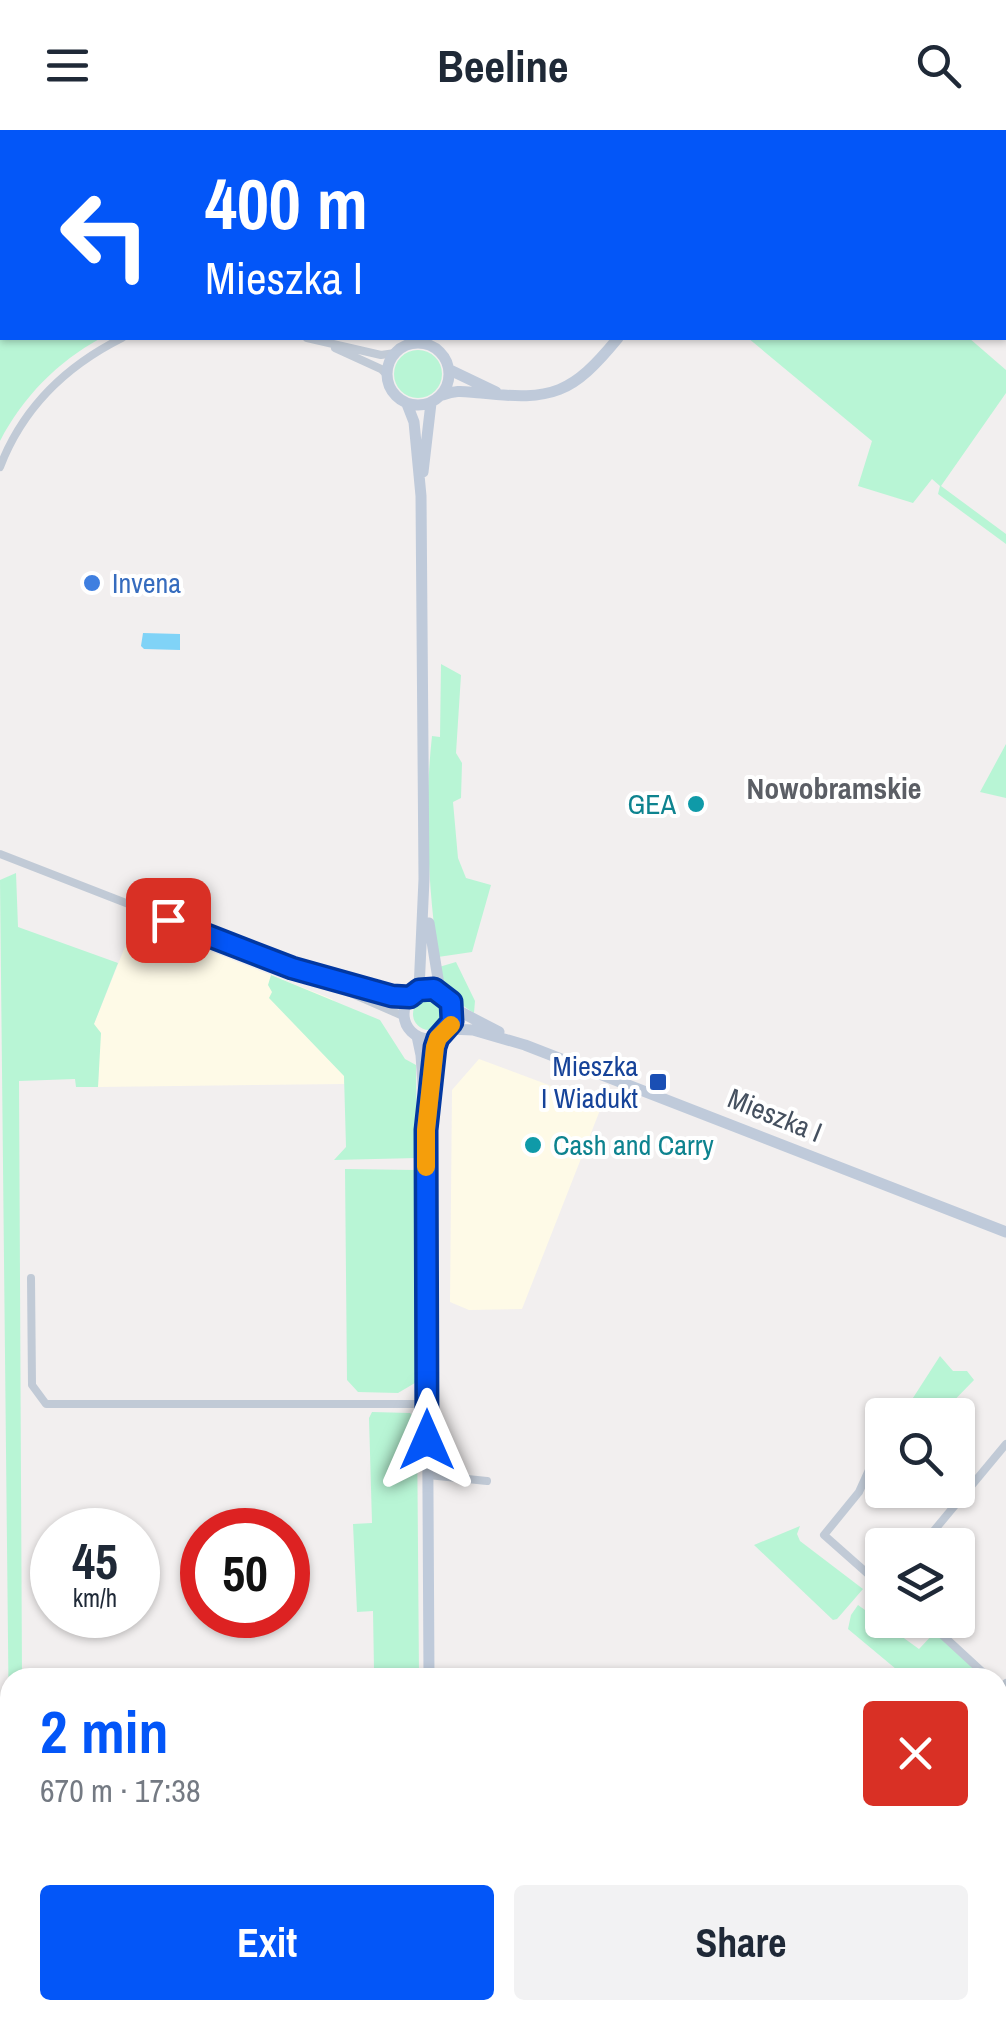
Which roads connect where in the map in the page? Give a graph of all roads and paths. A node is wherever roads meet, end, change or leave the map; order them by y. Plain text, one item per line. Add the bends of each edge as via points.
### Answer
1 (118, 340) edge
2 (313, 340) edge
3 (616, 340) edge
4 (409, 341) edge
5 (426, 341) edge
6 (332, 345) junction
7 (395, 353) junction
8 (450, 370) junction
9 (387, 376) junction
10 (442, 394) junction
11 (500, 394) junction
12 (431, 403) junction
13 (407, 404) junction
14 (0, 467) edge
15 (421, 496) junction
16 (0, 854) edge
17 (424, 879) junction
18 (292, 968) junction
19 (440, 992) junction
20 (414, 994) junction
21 (453, 1008) junction
22 (403, 1016) junction
23 (449, 1029) junction
24 (416, 1036) junction
25 (438, 1038) junction
26 (525, 1045) junction
27 (426, 1130) junction
28 (1006, 1232) edge
29 (31, 1278) dead end
30 (427, 1404) junction
31 (1006, 1444) edge
32 (428, 1475) junction
33 (865, 1479) edge
34 (486, 1481) dead end
35 (936, 1528) edge
36 (865, 1570) edge
37 (946, 1638) edge
38 (430, 1668) edge
39 (979, 1668) edge

1 - 14 street via 50,388 20,425
2 - 6 street
3 - 11 main road via 567,388 535,396
4 - 5 main road
4 - 7 main road
5 - 8 main road
6 - 7 street
6 - 9 street
7 - 9 main road
8 - 10 main road
8 - 11 main road
9 - 13 main road via 392,392
10 - 11 main road
10 - 12 main road
12 - 13 main road
12 - 15 main road
13 - 15 main road
15 - 17 main road
16 - 18 street
17 - 19 main road
17 - 20 main road
18 - 20 street via 392,996
18 - 22 street
19 - 20 main road
19 - 21 main road
20 - 22 main road
21 - 23 main road
21 - 26 main road, Mieszka I
22 - 24 main road
23 - 25 main road
23 - 26 main road, Mieszka I
24 - 25 main road
24 - 27 main road
25 - 27 main road
26 - 28 main road, Mieszka I
27 - 30 main road
29 - 30 street via 32,1385 46,1404
30 - 32 main road
31 - 35 street
32 - 34 street
32 - 38 main road
33 - 36 street via 824,1535
37 - 39 street

